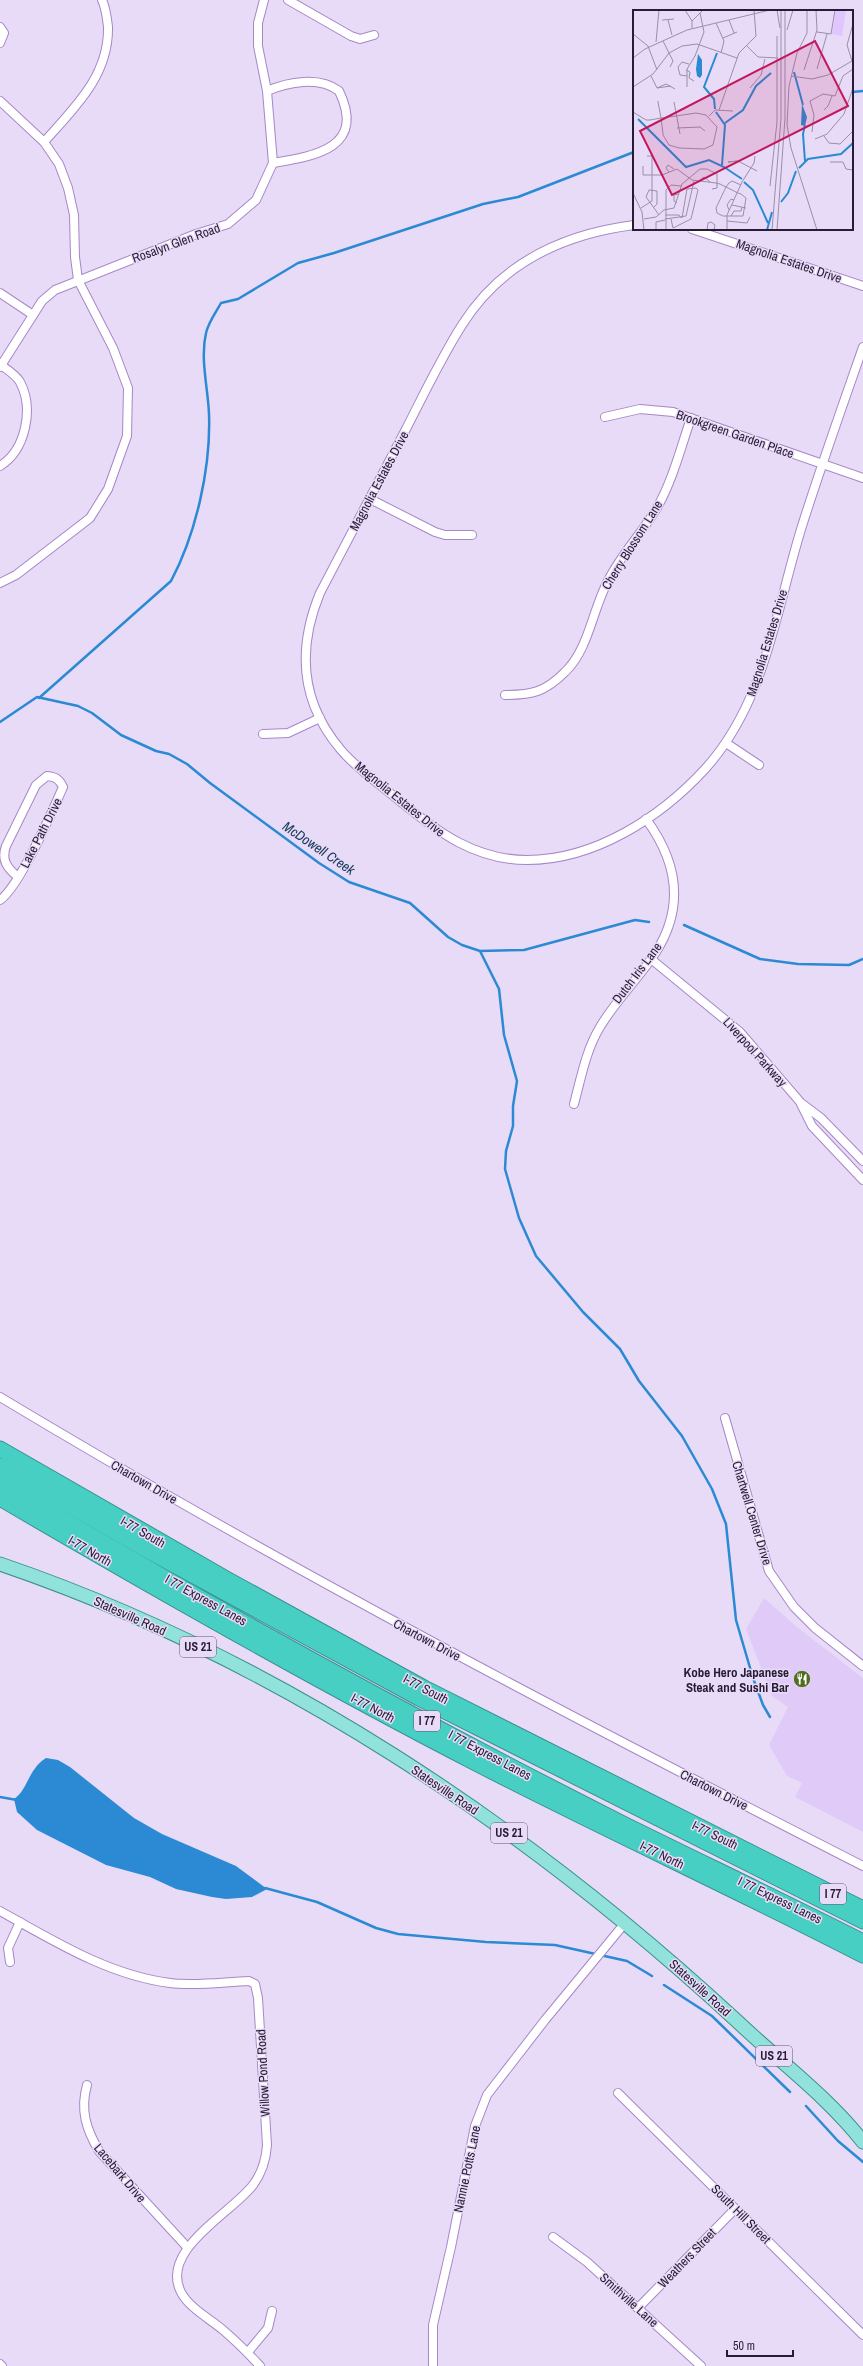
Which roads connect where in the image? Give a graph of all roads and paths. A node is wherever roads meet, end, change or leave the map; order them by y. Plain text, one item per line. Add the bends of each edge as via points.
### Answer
1 (102, 0) edge
2 (264, 0) edge
3 (288, 0) edge
4 (0, 28) edge
5 (374, 35) dead end
6 (0, 42) edge
7 (267, 91) junction
8 (0, 101) edge
9 (44, 142) junction
10 (273, 163) junction
11 (633, 225) edge
12 (695, 230) edge
13 (78, 280) junction
14 (863, 286) edge
15 (0, 293) edge
16 (33, 314) junction
17 (863, 347) edge
18 (1, 366) edge
19 (605, 417) dead end
20 (691, 418) junction
21 (822, 464) junction
22 (0, 466) edge
23 (863, 478) edge
24 (370, 499) junction
25 (472, 535) dead end
26 (0, 583) edge
27 (505, 694) dead end
28 (320, 718) junction
29 (263, 734) dead end
30 (726, 743) junction
31 (759, 765) dead end
32 (646, 819) junction
33 (18, 877) junction
34 (0, 900) edge
35 (651, 959) junction
36 (801, 1103) junction
37 (574, 1104) dead end
38 (863, 1162) edge
39 (863, 1180) edge
40 (0, 1397) edge
41 (725, 1418) dead end
42 (0, 1449) edge
43 (0, 1466) edge
44 (0, 1482) edge
45 (0, 1489) edge
46 (0, 1498) edge
47 (45, 1525) junction
48 (0, 1564) edge
49 (863, 1666) edge
50 (863, 1866) edge
51 (863, 1909) edge
52 (0, 1911) edge
53 (863, 1921) edge
54 (20, 1922) junction
55 (625, 1923) junction
56 (863, 1942) edge
57 (863, 1955) edge
58 (10, 1962) dead end
59 (87, 2085) dead end
60 (618, 2093) dead end
61 (863, 2142) edge
62 (735, 2208) junction
63 (553, 2237) dead end
64 (187, 2247) junction
65 (638, 2308) junction
66 (272, 2311) dead end
67 (863, 2335) edge
68 (248, 2352) junction
69 (260, 2366) edge
70 (433, 2366) edge
71 (701, 2366) edge

1 - 9 street via 107,21 108,44 102,64 89,90
2 - 7 street, Rosalyn Glen Road via 258,24 258,46
3 - 5 street via 351,36 360,39
4 - 6 street via 4,33
7 - 10 street, Rosalyn Glen Road
7 - 10 street via 278,86 310,81 326,84 339,91 348,120 347,130 336,144 290,161
8 - 9 street
9 - 13 street via 59,164 68,188 74,215
10 - 13 street, Rosalyn Glen Road via 256,200 228,224
11 - 24 street, Magnolia Estates Drive via 594,231 570,238 524,262 495,285 462,324
12 - 14 street, Magnolia Estates Drive
13 - 16 street, Rosalyn Glen Road via 55,290
13 - 26 street via 113,348 128,388 127,436 108,489 90,518 16,575
15 - 16 street
16 - 18 street, Rosalyn Glen Road
17 - 21 street, Magnolia Estates Drive
18 - 22 street via 20,382 28,409 22,438 6,462
19 - 20 street, Brookgreen Garden Place via 633,410 651,409
20 - 21 street, Brookgreen Garden Place
20 - 27 street, Cherry Blossom Lane via 659,505 611,573 575,661 558,679 538,692 527,695
21 - 23 street, Brookgreen Garden Place
21 - 30 street, Magnolia Estates Drive via 758,679 742,716
24 - 25 street via 435,532 445,535
24 - 28 street, Magnolia Estates Drive via 320,593 309,623 305,664 309,690
28 - 29 street via 288,733
28 - 32 street, Magnolia Estates Drive via 350,759 437,830 477,852 525,860 550,858 606,841
30 - 31 street
30 - 32 street, Magnolia Estates Drive via 688,786
32 - 35 street, Dutch Iris Lane via 665,849 674,891 670,922
33 - 33 street, Lake Path Drive via 63,787 53,776 47,776 36,785 4,850 4,862
33 - 34 street, Lake Path Drive via 8,894
35 - 36 street, Liverpool Parkway via 740,1032
35 - 37 street, Dutch Iris Lane via 599,1028 588,1052
36 - 38 street, Liverpool Parkway via 821,1118
36 - 39 street, Liverpool Parkway via 812,1126
40 - 50 street, Chartown Drive via 203,1516 512,1686
41 - 49 street, Chartwell Center Drive via 769,1571 794,1607 815,1628
42 - 51 highway, I-77 South / I 77 via 222,1577 424,1688
43 - 53 highway, I 77 Express Lanes / I 77 via 152,1553 419,1698
44 - 56 highway, I 77 Express Lanes / I 77 via 221,1609 450,1733 625,1824
45 - 47 highway
46 - 47 highway, I-77 North / I 77
47 - 57 highway, I-77 North / I 77 via 272,1654 456,1753
48 - 55 main road, Statesville Road / US 21 via 77,1592 141,1620 223,1659 318,1711 405,1763 497,1825
52 - 54 street, Willow Pond Road
54 - 58 street via 8,1948
54 - 64 street, Willow Pond Road via 87,1958 139,1976 170,1983 249,1980 255,1984 267,2138 265,2160 258,2178 247,2192
55 - 61 main road, Statesville Road / US 21 via 833,2108
55 - 70 street, Nannie Potts Lane via 487,2095 475,2126 452,2247 433,2325
59 - 64 street, Lacebark Drive via 83,2104 91,2137 99,2151
60 - 62 street, South Hill Street
62 - 65 street, Weathers Street
62 - 67 street, South Hill Street
63 - 65 street, Smithville Lane via 576,2253
64 - 68 street, Willow Pond Road via 178,2269 181,2293
65 - 71 street, Smithville Lane
66 - 68 street via 268,2328
68 - 69 street, Willow Pond Road

